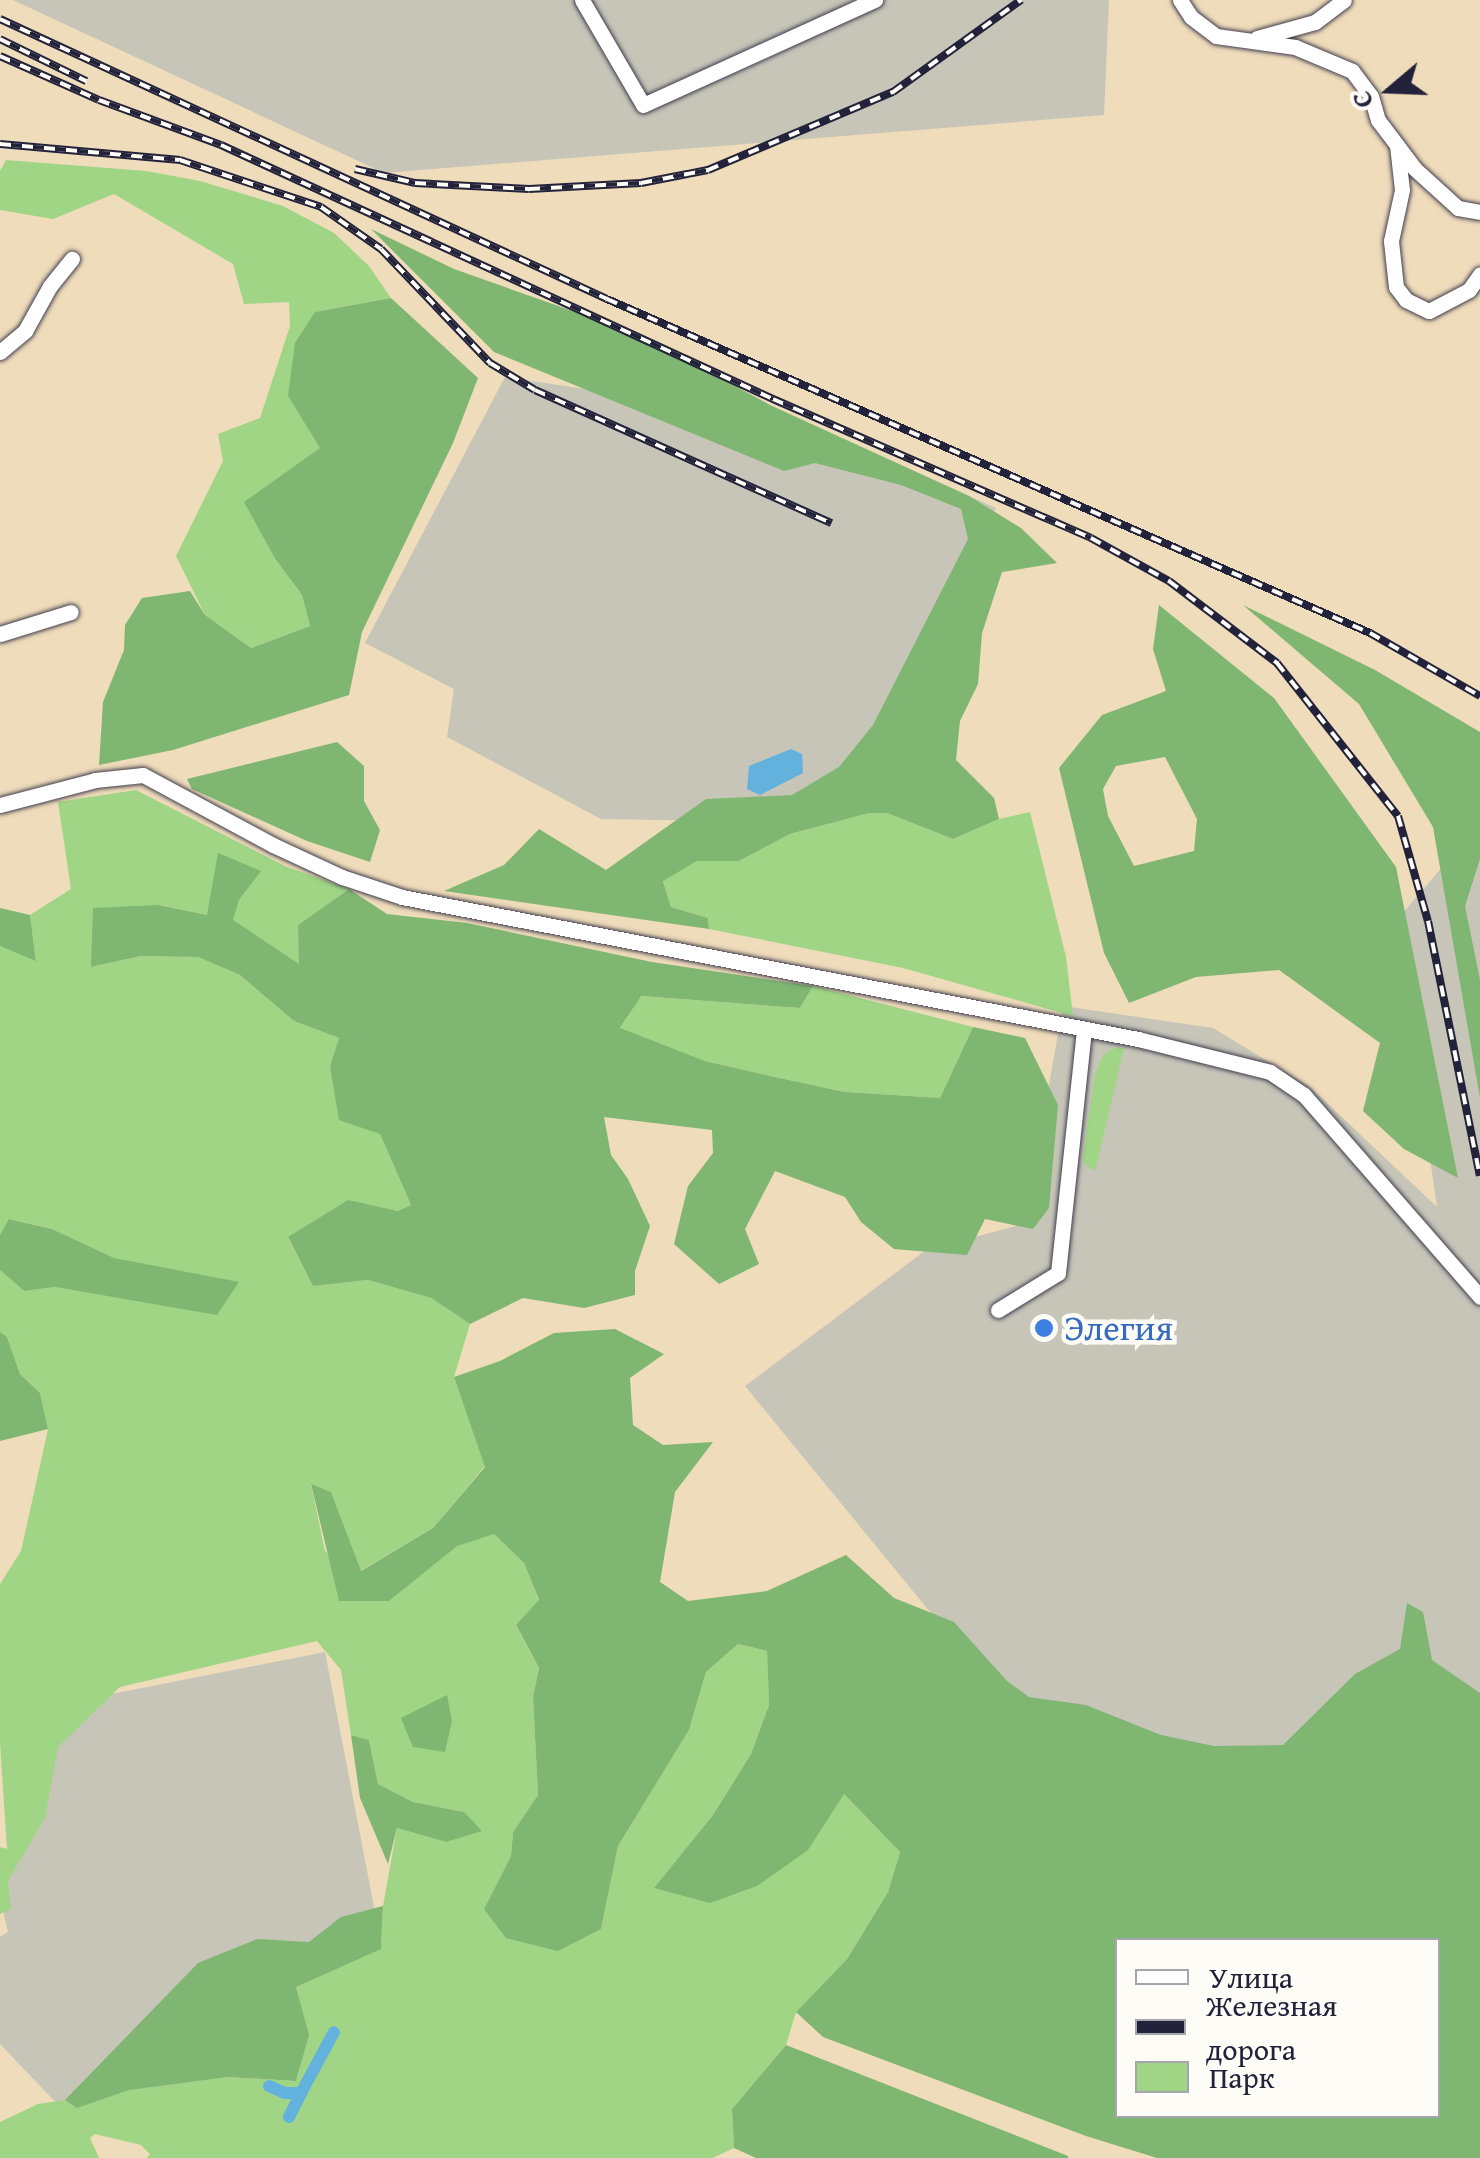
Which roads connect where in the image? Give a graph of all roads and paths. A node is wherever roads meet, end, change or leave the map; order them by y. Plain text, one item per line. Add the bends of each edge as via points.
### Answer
1 (582, 0) edge
2 (875, 0) edge
3 (1180, 0) edge
4 (1344, 0) edge
5 (1243, 42) junction
6 (1396, 141) junction
7 (1480, 212) edge
8 (72, 259) dead end
9 (1480, 274) edge
10 (1474, 289) edge
11 (0, 352) edge
12 (71, 612) dead end
13 (0, 634) edge
14 (0, 806) edge
15 (1084, 1029) junction
16 (1480, 1297) edge
17 (998, 1310) dead end

1 - 2 street via 643,104
3 - 5 street via 1216,36
4 - 5 street via 1315,22
5 - 6 street via 1295,47 1352,72
6 - 7 street via 1414,168 1458,208
6 - 10 street via 1402,190 1391,241 1396,287 1429,311
8 - 11 street via 26,330
9 - 10 street
12 - 13 street
14 - 15 street via 95,780 143,775 273,845 402,897
15 - 16 street via 1220,1056 1270,1072 1304,1095
15 - 17 street via 1058,1273

